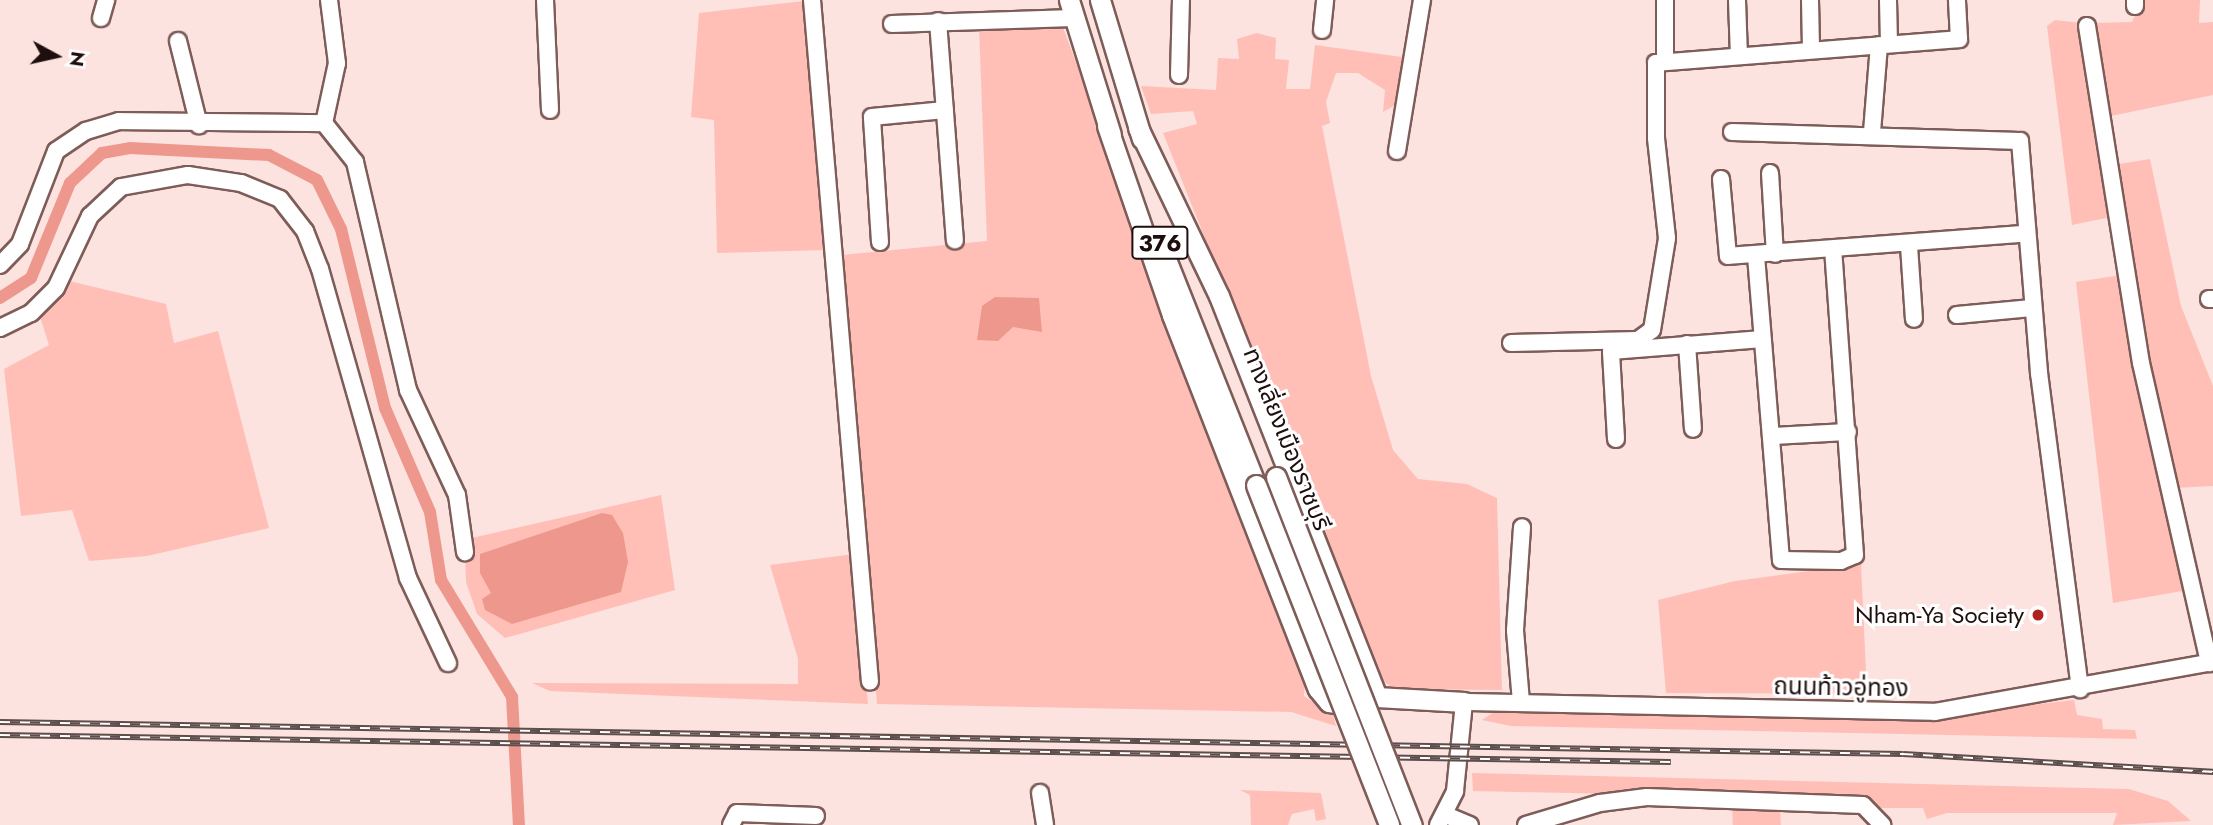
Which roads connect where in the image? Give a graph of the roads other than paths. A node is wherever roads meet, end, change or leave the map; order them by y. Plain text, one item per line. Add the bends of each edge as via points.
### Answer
1 (106, 0) edge
2 (328, 0) edge
3 (545, 0) edge
4 (812, 0) edge
5 (1093, 0) edge
6 (1100, 0) edge
7 (1181, 0) edge
8 (1325, 0) edge
9 (1422, 0) edge
10 (1665, 0) edge
11 (1737, 0) edge
12 (1810, 0) edge
13 (1888, 0) edge
14 (1957, 0) edge
15 (1073, 6) edge
16 (101, 19) dead end
17 (938, 20) junction
18 (892, 24) dead end
19 (2087, 26) dead end
20 (1322, 30) dead end
21 (178, 41) dead end
22 (1884, 45) junction
23 (1811, 49) junction
24 (1739, 55) junction
25 (1665, 58) junction
26 (1116, 70) junction
27 (1179, 75) dead end
28 (550, 110) dead end
29 (945, 110) junction
30 (324, 123) junction
31 (199, 125) junction
32 (1107, 126) junction
33 (1138, 128) junction
34 (1732, 132) dead end
35 (1872, 132) junction
36 (1396, 151) dead end
37 (1770, 173) dead end
38 (1721, 179) dead end
39 (1138, 187) junction
40 (2024, 234) junction
41 (955, 240) dead end
42 (880, 242) dead end
43 (1909, 246) junction
44 (1833, 250) junction
45 (1775, 254) junction
46 (1756, 256) junction
47 (0, 265) edge
48 (2032, 307) junction
49 (1957, 315) dead end
50 (1914, 319) dead end
51 (0, 328) edge
52 (1763, 339) junction
53 (1511, 343) dead end
54 (1687, 344) junction
55 (1693, 429) dead end
56 (1848, 432) junction
57 (1772, 436) junction
58 (1616, 439) dead end
59 (1522, 527) dead end
60 (465, 552) dead end
61 (448, 663) dead end
62 (2211, 663) edge
63 (870, 682) dead end
64 (2080, 688) junction
65 (1377, 697) junction
66 (1464, 702) junction
67 (1521, 702) junction
68 (1040, 793) dead end
69 (816, 816) dead end
70 (1442, 820) edge
71 (731, 825) edge
72 (1045, 825) edge
73 (1389, 825) edge
74 (1412, 825) edge
75 (1469, 825) edge
76 (1526, 825) edge
77 (1882, 825) edge

1 - 16 street
2 - 30 street via 337,63
3 - 28 street
4 - 63 street
5 - 26 main road, ทางเลี่ยงเมืองราชบุรี / 376
6 - 26 main road, ทางเลี่ยงเมืองราชบุรี / 376
7 - 27 street
8 - 20 street
9 - 36 street
10 - 25 street
11 - 24 street
12 - 23 street
13 - 22 street
14 - 22 street via 1959,39
15 - 17 street
15 - 32 main road, ทางเลี่ยงเมืองราชบุรี / 376
15 - 39 main road, ทางเลี่ยงเมืองราชบุรี / 376
17 - 18 street
17 - 29 street
19 - 62 street via 2141,363
21 - 31 street
22 - 23 street
22 - 35 street
23 - 24 street
24 - 25 street
25 - 53 street via 1656,63 1652,80 1667,238 1652,330 1638,340
26 - 33 main road, ทางเลี่ยงเมืองราชบุรี / 376
29 - 41 street
29 - 42 street via 872,117
30 - 31 street
30 - 60 street via 355,162 408,390 457,495
31 - 47 street via 119,121 67,142 47,165 20,244
32 - 39 main road, ทางเลี่ยงเมืองราชบุรี / 376
32 - 65 main road via 1318,689 1329,702 1349,705
33 - 65 main road via 1219,296
33 - 74 main road, ทางเลี่ยงเมืองราชบุรี / 376, bridge
34 - 35 street
35 - 40 street via 1954,143 2020,141
37 - 45 street
38 - 46 street via 1728,256
39 - 73 main road, ทางเลี่ยงเมืองราชบุรี / 376, bridge
40 - 43 street
40 - 48 street
43 - 44 street
43 - 50 street
44 - 45 street
44 - 56 street
45 - 46 street
46 - 52 street
48 - 49 street
48 - 64 street
51 - 61 street via 31,313 56,288 90,216 121,187 188,175 251,186 280,199 305,231 320,269 408,578
52 - 54 street
52 - 57 street
54 - 55 street
54 - 58 street via 1611,351
56 - 57 street
56 - 57 street via 1855,555 1841,561 1781,560
59 - 67 street via 1515,631
62 - 64 street, ถนนท้าวอู่ทอง
64 - 67 street, ถนนท้าวอู่ทอง via 1935,712
65 - 66 main road
66 - 67 street, ถนนท้าวอู่ทอง
66 - 70 street via 1455,792
68 - 72 street
69 - 71 street via 737,813
70 - 75 street
76 - 77 street via 1600,803 1647,797 1863,806

